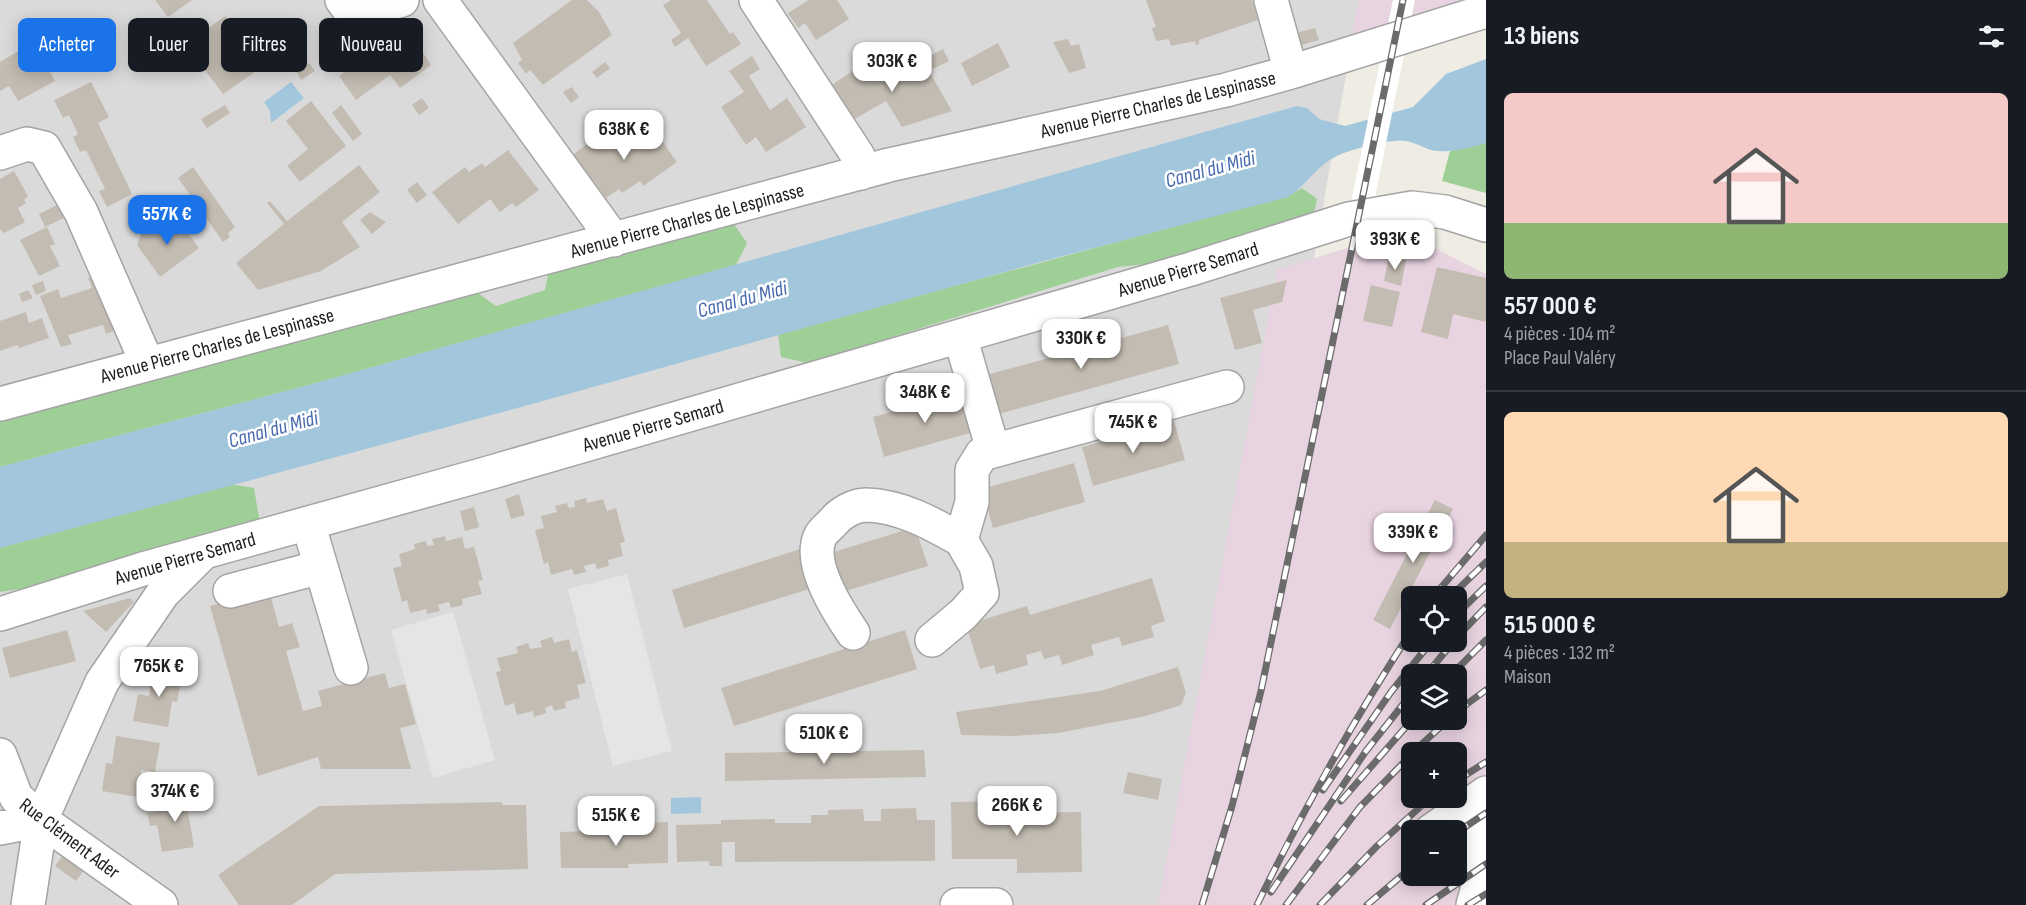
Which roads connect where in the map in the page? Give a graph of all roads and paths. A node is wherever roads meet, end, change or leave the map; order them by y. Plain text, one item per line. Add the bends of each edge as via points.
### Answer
1 (342, 0) edge
2 (402, 0) edge
3 (440, 0) edge
4 (756, 0) edge
5 (1270, 0) edge
6 (1486, 11) edge
7 (1291, 72) junction
8 (0, 153) edge
9 (861, 173) junction
10 (1486, 225) edge
11 (614, 240) junction
12 (960, 336) junction
13 (147, 363) junction
14 (1227, 387) dead end
15 (0, 404) edge
16 (993, 450) junction
17 (308, 523) junction
18 (961, 540) junction
19 (203, 553) junction
20 (321, 567) junction
21 (230, 591) dead end
22 (0, 614) edge
23 (853, 633) dead end
24 (932, 640) dead end
25 (351, 668) dead end
26 (0, 755) edge
27 (1486, 793) edge
28 (41, 820) junction
29 (1447, 820) edge
30 (0, 828) edge
31 (1486, 833) edge
32 (153, 902) edge
33 (28, 905) edge
34 (957, 905) edge
35 (996, 905) edge
36 (1473, 905) edge

1 - 2 street via 352,14
3 - 11 street
4 - 9 street via 858,156
5 - 7 street
6 - 7 street, Avenue Pierre Charles de Lespinasse
7 - 9 street, Avenue Pierre Charles de Lespinasse
8 - 13 street via 27,144 44,148 81,212
9 - 11 street, Avenue Pierre Charles de Lespinasse
10 - 12 street, Avenue Pierre Semard via 1445,212 1412,208 1349,219
11 - 13 street, Avenue Pierre Charles de Lespinasse
12 - 16 street
12 - 17 street, Avenue Pierre Semard
13 - 15 street, Avenue Pierre Charles de Lespinasse
14 - 16 street
16 - 18 street via 982,454 972,470 972,502
17 - 19 street, Avenue Pierre Semard
17 - 20 street
18 - 23 street via 929,521 899,510 864,505 840,514 821,536 817,551 830,600
18 - 24 street via 976,566 982,593
19 - 22 street, Avenue Pierre Semard
19 - 28 street via 163,593 102,682
20 - 21 street
20 - 25 street
26 - 28 street, Rue Clément Ader via 16,797
27 - 29 street
28 - 30 street
28 - 32 street, Rue Clément Ader
28 - 33 street
31 - 36 street via 1479,840 1484,865
34 - 35 street

